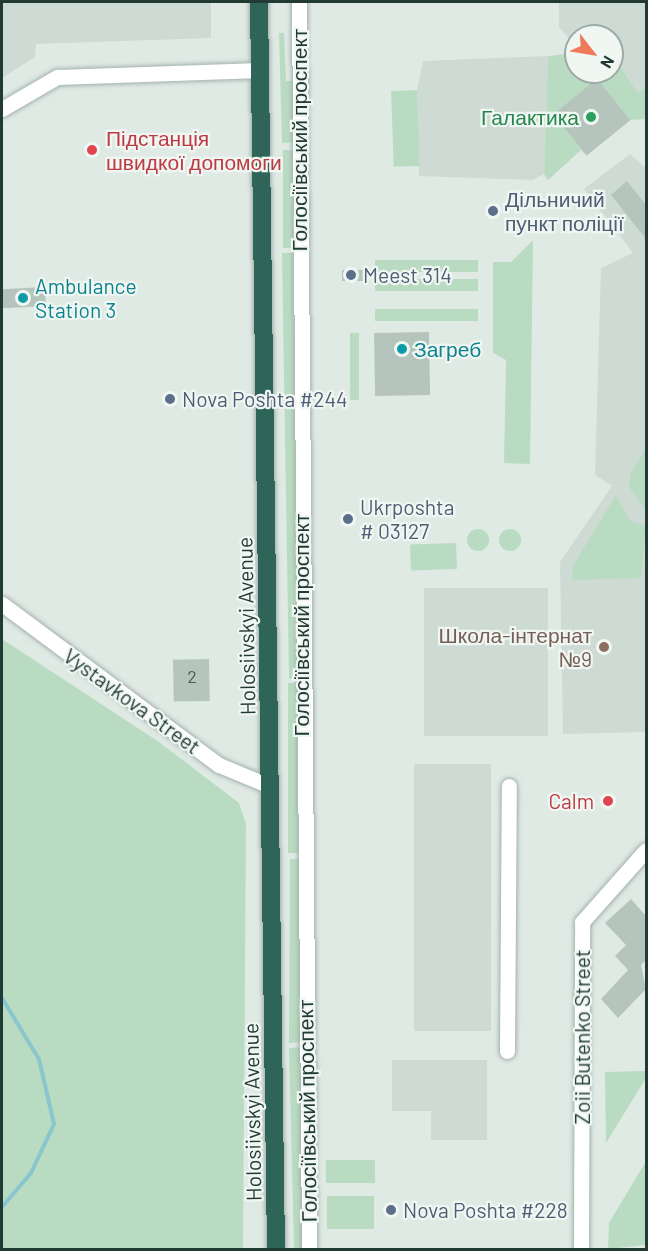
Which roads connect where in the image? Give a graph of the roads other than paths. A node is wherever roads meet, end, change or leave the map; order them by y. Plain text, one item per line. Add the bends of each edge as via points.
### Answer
1 (259, 2) edge
2 (300, 2) edge
3 (260, 70) junction
4 (2, 109) edge
5 (2, 604) edge
6 (270, 786) junction
7 (509, 786) dead end
8 (646, 850) edge
9 (507, 1051) dead end
10 (276, 1250) edge
11 (309, 1250) edge
12 (581, 1250) edge

1 - 3 highway, Holosiivskyi Avenue
2 - 11 street, Голосіївський проспект
3 - 4 street via 57,77
3 - 6 highway, Holosiivskyi Avenue
5 - 6 street, Vystavkova Street via 219,765
6 - 10 highway, Holosiivskyi Avenue
7 - 9 street
8 - 12 street, Zoii Butenko Street via 582,922

